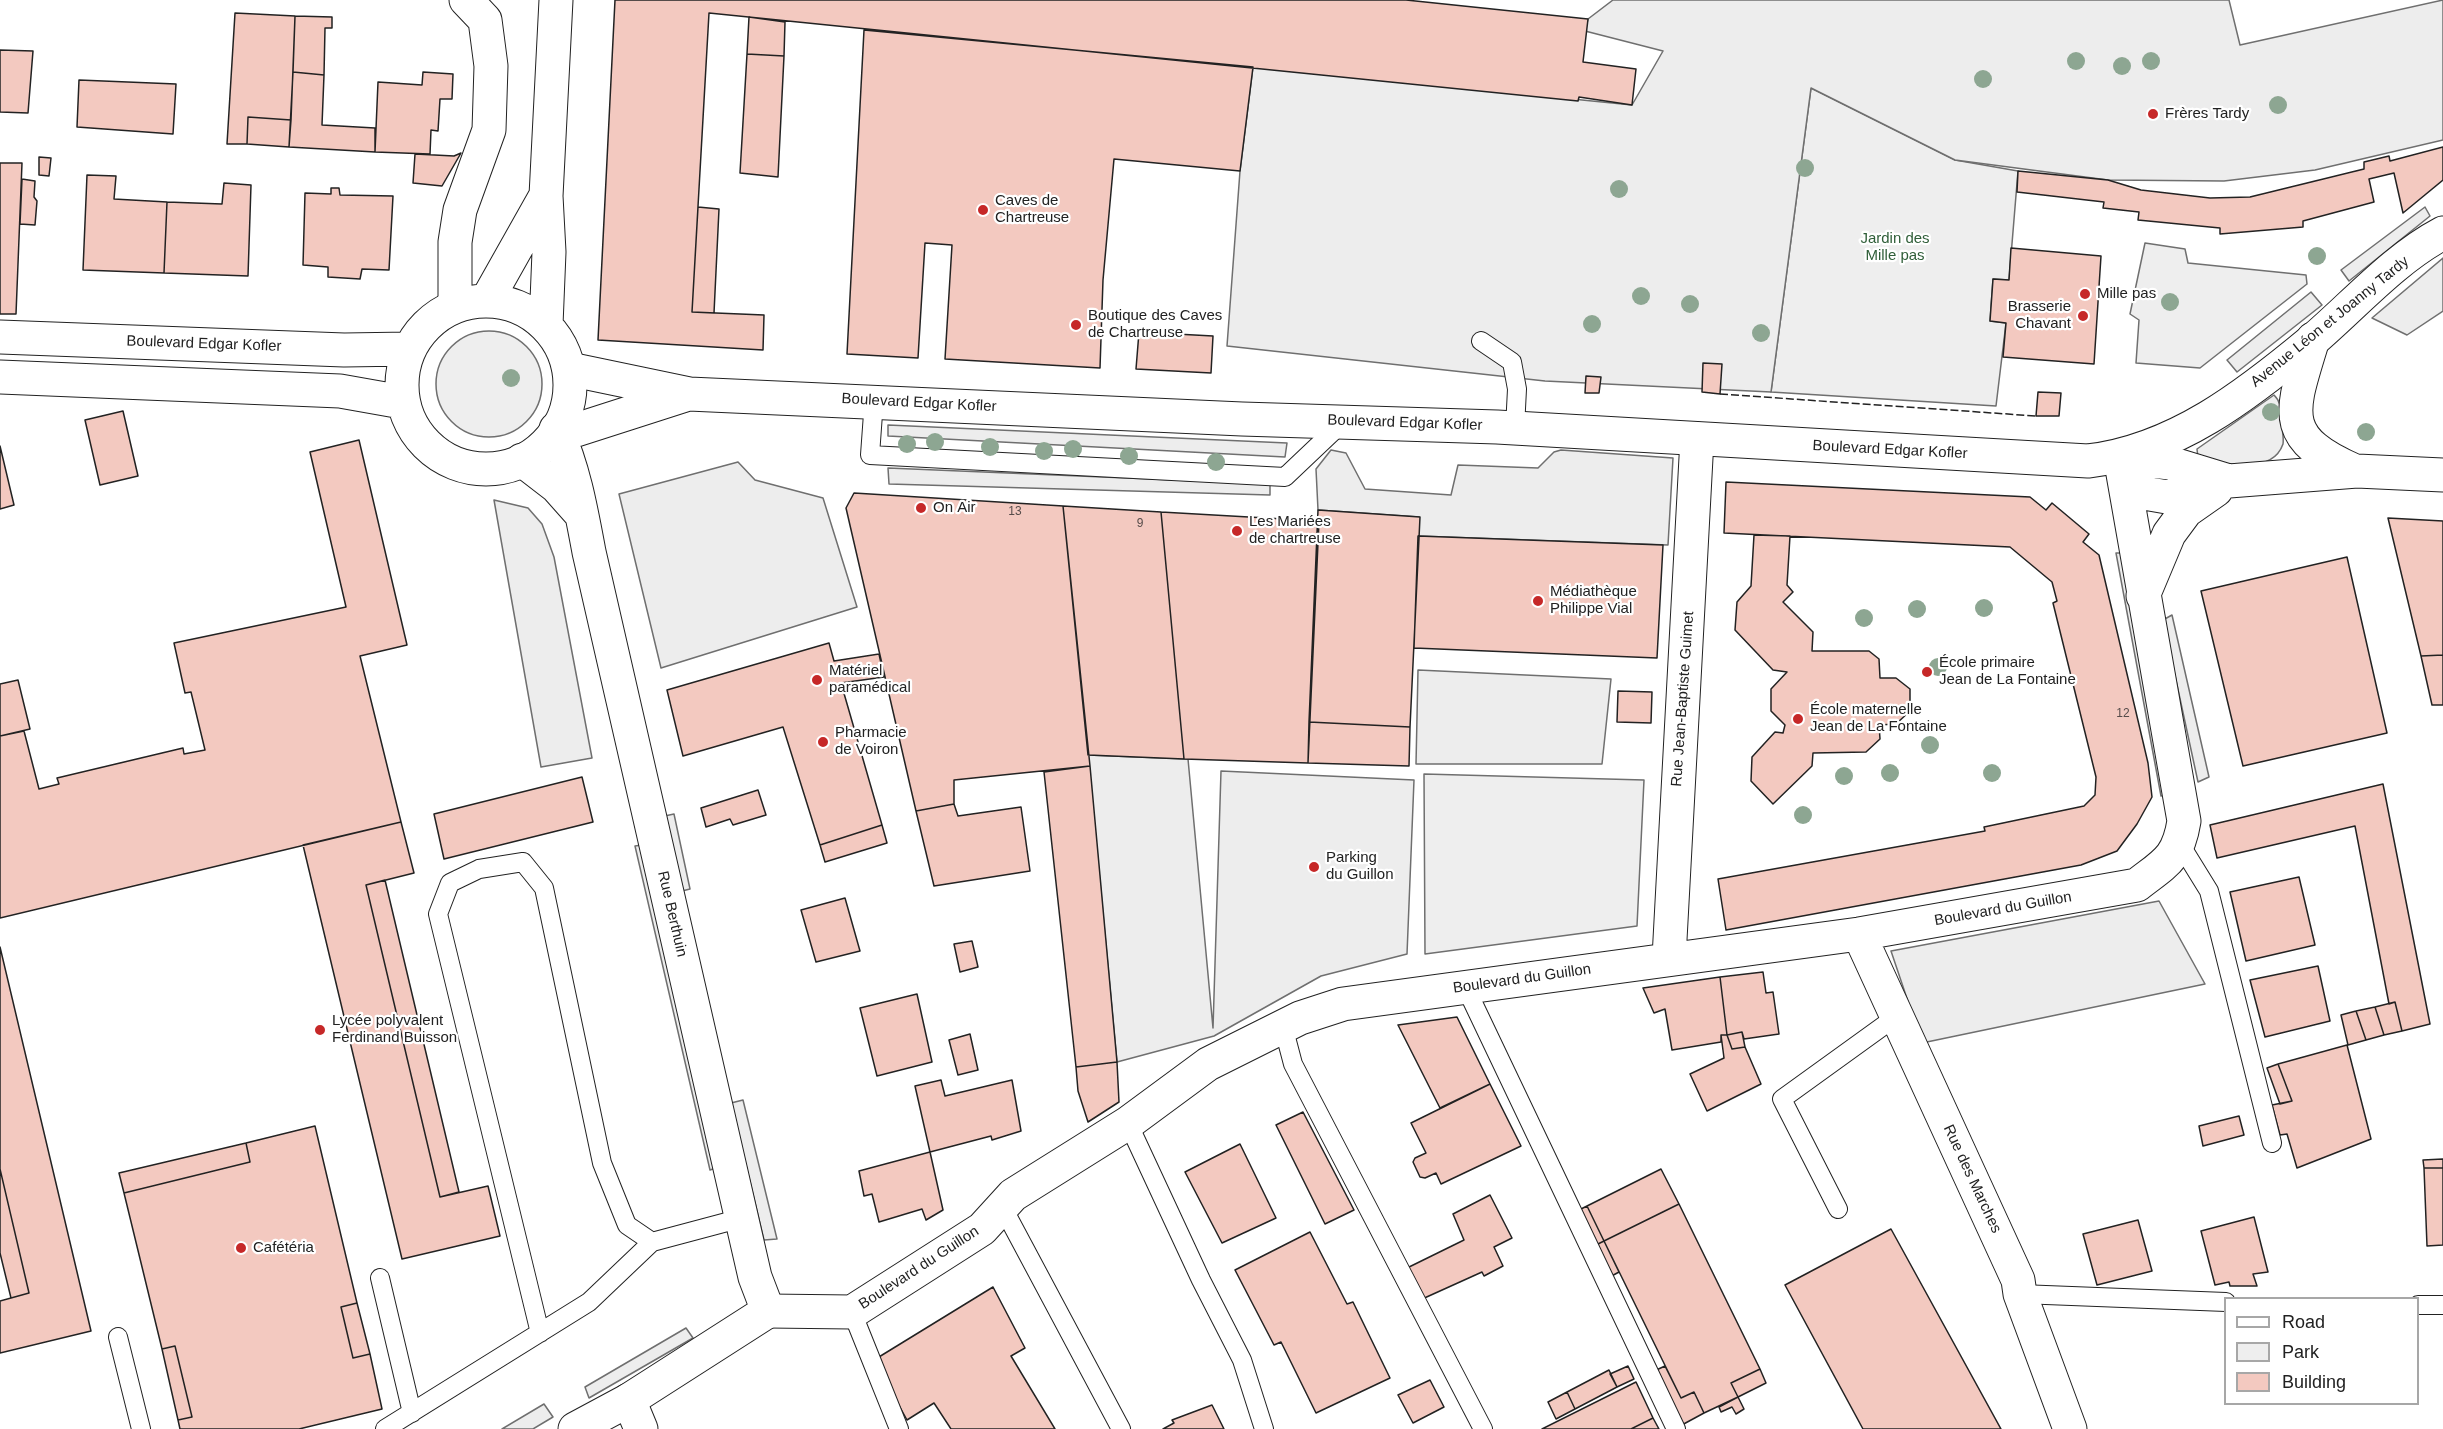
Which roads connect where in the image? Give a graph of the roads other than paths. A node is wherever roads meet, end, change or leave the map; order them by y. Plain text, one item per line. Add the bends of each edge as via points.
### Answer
1 (466, 0) edge
2 (556, 0) edge
3 (546, 196) junction
4 (2443, 233) edge
5 (487, 300) junction
6 (455, 305) junction
7 (546, 325) junction
8 (0, 337) edge
9 (2313, 339) junction
10 (1481, 341) dead end
11 (409, 349) junction
12 (569, 369) junction
13 (0, 377) edge
14 (689, 394) junction
15 (874, 400) junction
16 (402, 402) junction
17 (1345, 420) junction
18 (1515, 428) junction
19 (556, 429) junction
20 (1697, 439) junction
21 (2120, 458) junction
22 (522, 460) junction
23 (2357, 471) junction
24 (2443, 475) edge
25 (2229, 481) junction
26 (582, 515) junction
27 (2143, 596) junction
28 (2180, 844) junction
29 (1859, 934) junction
30 (1669, 958) junction
31 (1465, 986) junction
32 (1897, 1016) junction
33 (1283, 1026) junction
34 (1128, 1123) junction
35 (2272, 1143) dead end
36 (1002, 1206) junction
37 (1838, 1209) dead end
38 (742, 1218) junction
39 (652, 1242) junction
40 (380, 1278) dead end
41 (2020, 1294) junction
42 (2224, 1302) edge
43 (2419, 1305) edge
44 (2443, 1305) edge
45 (768, 1311) junction
46 (852, 1312) junction
47 (540, 1333) junction
48 (118, 1337) dead end
49 (628, 1400) junction
50 (412, 1413) junction
51 (141, 1429) edge
52 (385, 1429) edge
53 (575, 1429) edge
54 (641, 1429) edge
55 (898, 1429) edge
56 (1121, 1429) edge
57 (1264, 1429) edge
58 (1483, 1429) edge
59 (1676, 1429) edge
60 (2070, 1429) edge

1 - 6 street via 485,20 491,66 489,130 460,210 455,242
2 - 3 street
3 - 5 street
3 - 7 street
4 - 9 street, Avenue Léon et Joanny Tardy
5 - 6 street
5 - 7 street via 519,307
6 - 11 street via 428,322
7 - 12 street via 561,346
8 - 11 street, Boulevard Edgar Kofler
9 - 21 street, Avenue Léon et Joanny Tardy via 2221,410 2181,435
9 - 23 street via 2296,398 2295,423 2309,446 2327,459
10 - 18 lane via 1512,362 1517,389
11 - 16 street via 401,375
12 - 14 street, Boulevard Edgar Kofler
12 - 19 street via 570,394 564,418
13 - 16 street via 340,391
14 - 15 street, Boulevard Edgar Kofler
14 - 19 street, Boulevard Edgar Kofler via 576,430
15 - 17 street, Boulevard Edgar Kofler via 1242,419
15 - 17 lane via 870,455 1285,477
16 - 22 street via 412,427 429,448 452,463 478,470 505,468
17 - 18 street, Boulevard Edgar Kofler
18 - 20 street, Boulevard Edgar Kofler
19 - 22 street via 544,446
19 - 26 street, Rue Berthuin via 582,503
20 - 21 street, Boulevard Edgar Kofler via 2088,461
20 - 30 street, Rue Jean-Baptiste Guimet
21 - 25 street via 2170,463
21 - 27 street
22 - 26 street via 557,487
23 - 24 street
23 - 25 street
25 - 27 street via 2186,511 2169,534
26 - 38 street, Rue Berthuin
27 - 28 street via 2184,822
28 - 29 street, Boulevard du Guillon via 2168,861 2137,885
28 - 35 lane via 2209,891
29 - 30 street, Boulevard du Guillon
29 - 32 street, Rue des Marches
30 - 31 street, Boulevard du Guillon
31 - 33 street, Boulevard du Guillon via 1343,1004
31 - 59 lane
32 - 37 lane via 1782,1099
32 - 41 street, Rue des Marches via 2018,1280
33 - 34 street, Boulevard du Guillon via 1208,1064
33 - 58 lane via 1293,1064
34 - 36 street, Boulevard du Guillon via 1012,1195
34 - 57 lane via 1242,1360
36 - 46 street, Boulevard du Guillon via 982,1229
36 - 56 lane
38 - 39 lane
38 - 45 street, Rue Berthuin via 755,1277
39 - 47 lane via 589,1302
39 - 47 lane via 627,1225 602,1162 544,888 523,862 479,869 450,883 438,914
40 - 50 lane
41 - 42 lane
41 - 60 street, Rue des Marches
43 - 44 lane
45 - 46 street, Boulevard du Guillon
45 - 49 street
46 - 55 lane
47 - 50 lane
48 - 51 lane
49 - 53 street
49 - 54 street
50 - 52 lane

